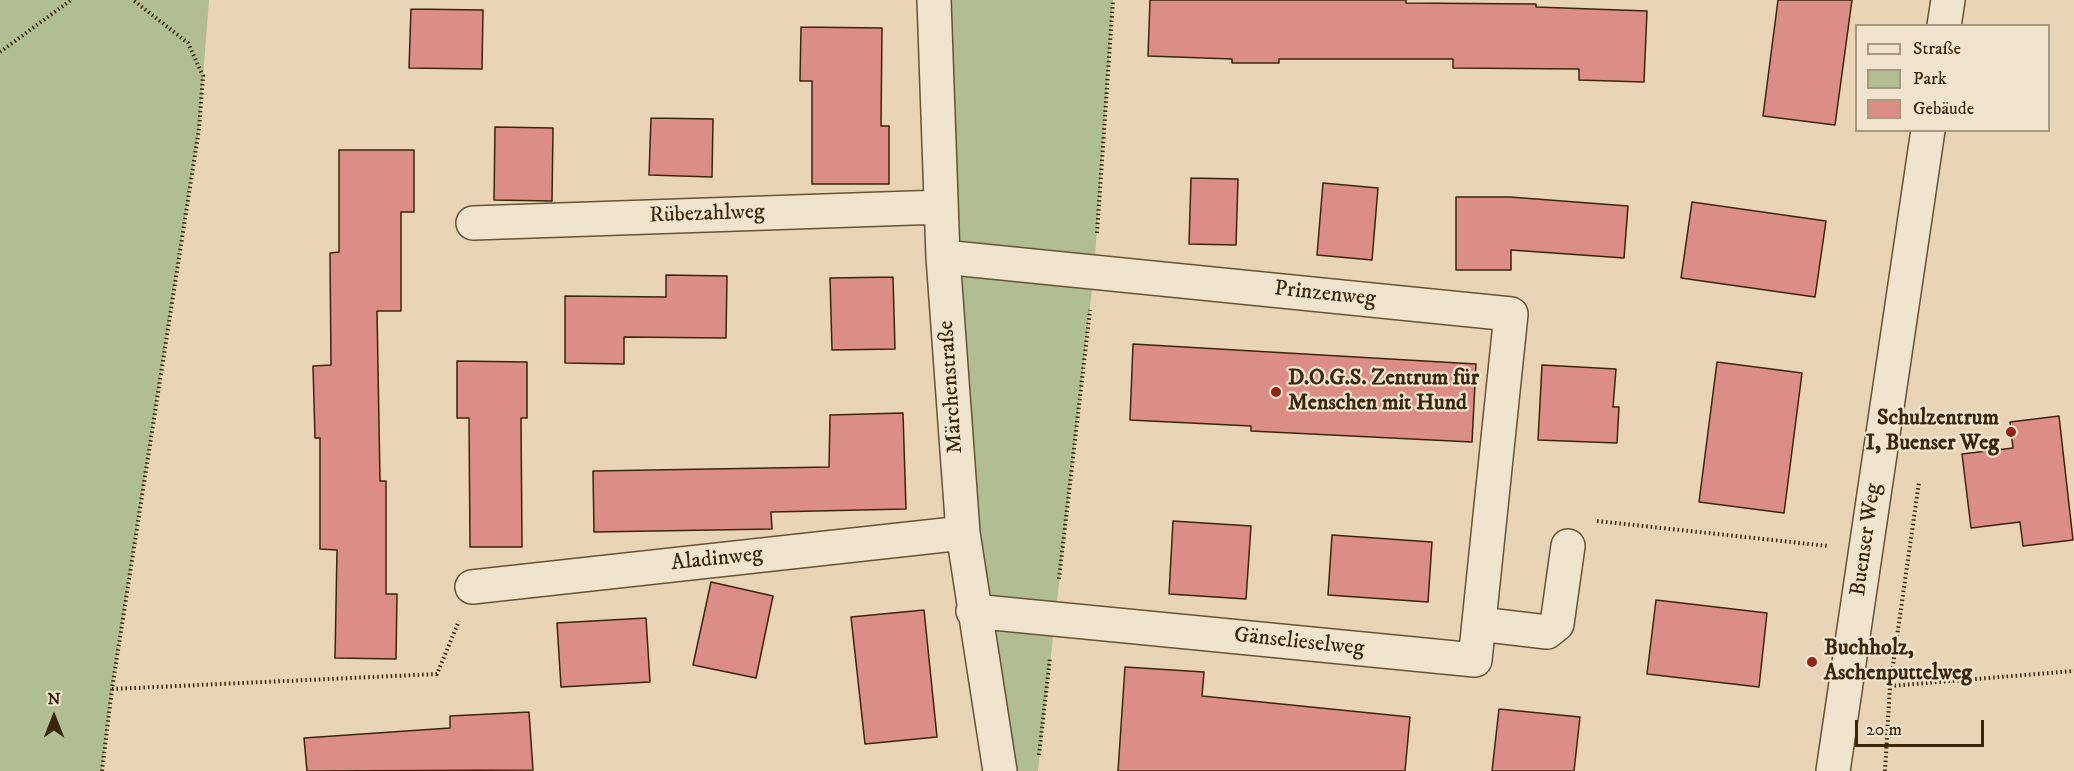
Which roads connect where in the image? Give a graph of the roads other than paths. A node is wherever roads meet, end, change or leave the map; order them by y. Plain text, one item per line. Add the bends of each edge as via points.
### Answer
1 (934, 0) edge
2 (1948, 0) edge
3 (1944, 24) edge
4 (1928, 132) edge
5 (941, 207) junction
6 (473, 223) dead end
7 (943, 257) junction
8 (1492, 510) joint
9 (963, 533) junction
10 (1577, 533) road end
11 (472, 587) road end
12 (973, 611) junction
13 (1479, 624) junction
14 (1000, 771) edge
15 (1833, 771) edge

1 - 5 street, Märchenstraße
2 - 3 street
4 - 15 street, Buenser Weg
5 - 6 street, Rübezahlweg
5 - 7 street, Märchenstraße
7 - 8 street, Prinzenweg via 1511,314
7 - 9 street, Märchenstraße
8 - 13 street, Gänselieselweg
9 - 11 street, Aladinweg
9 - 12 street, Märchenstraße
10 - 13 street via 1557,624 1547,632
12 - 13 street, Gänselieselweg via 1475,660
12 - 14 street, Märchenstraße

